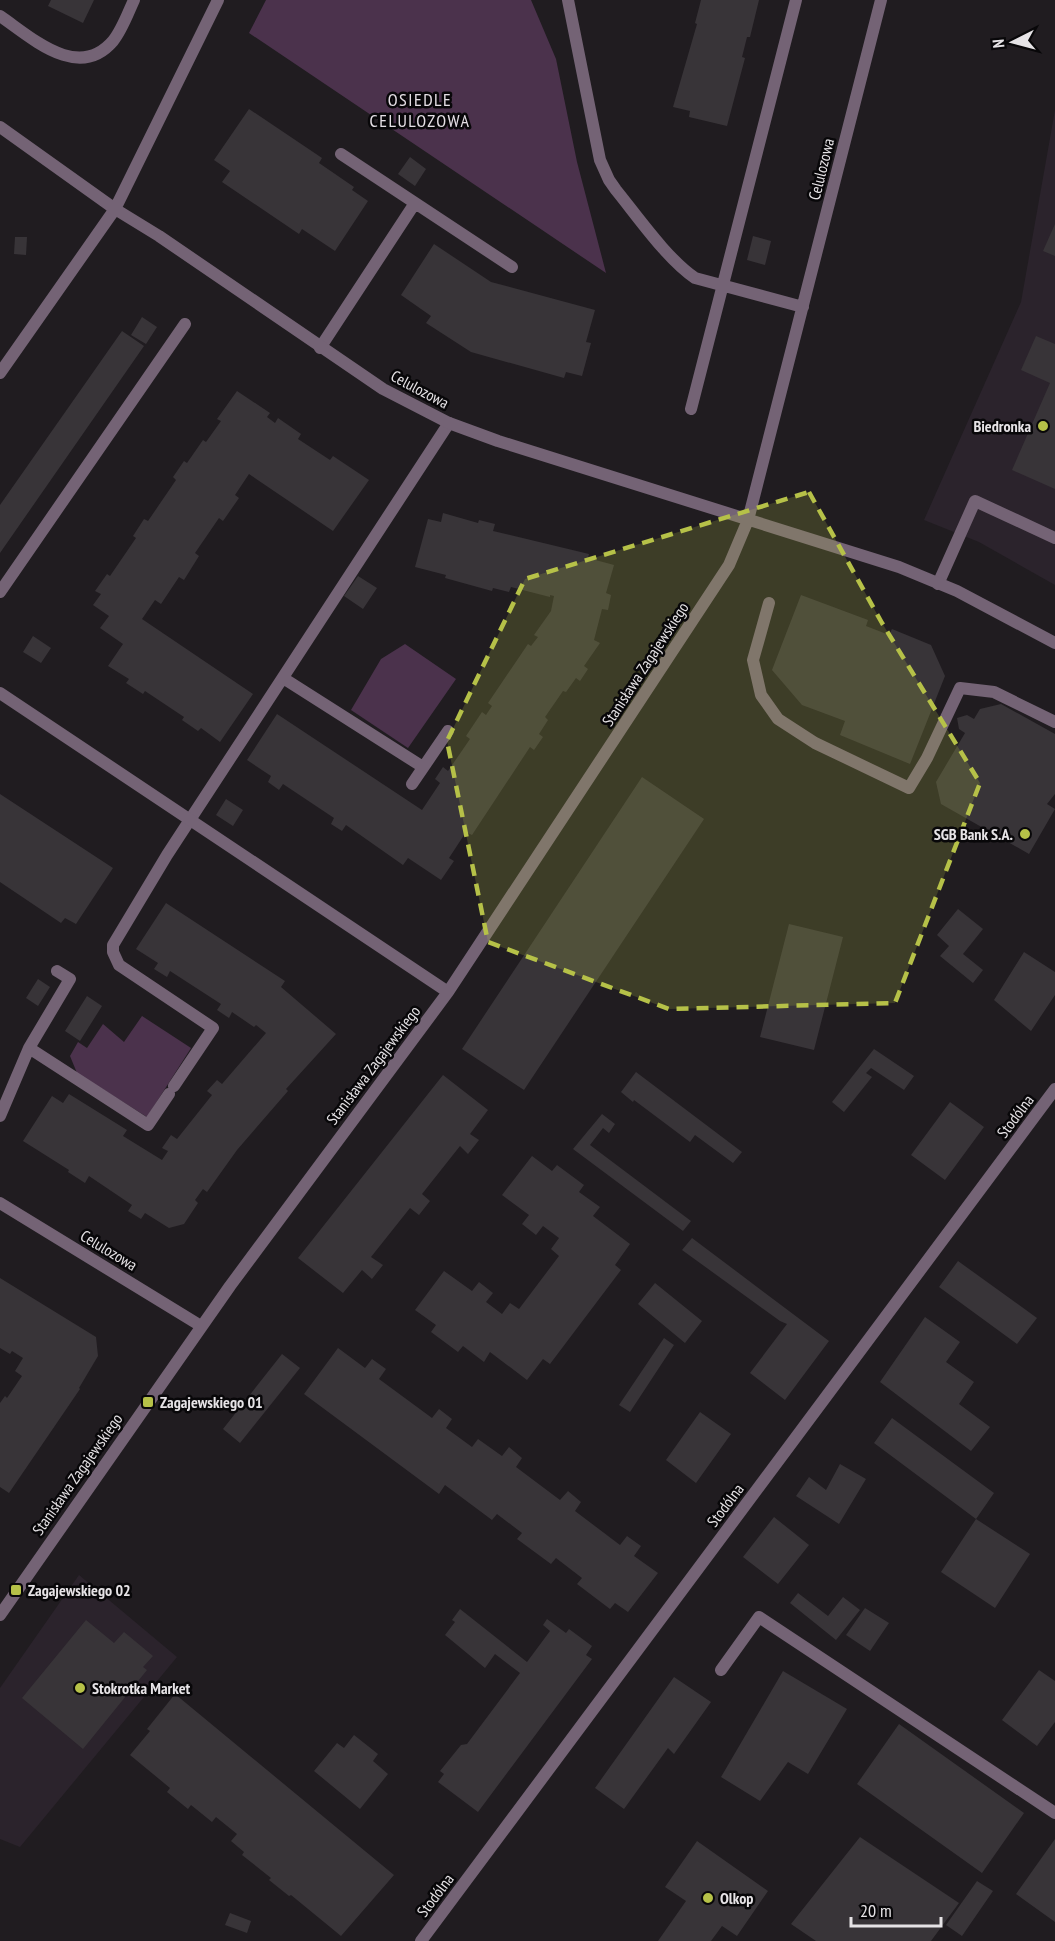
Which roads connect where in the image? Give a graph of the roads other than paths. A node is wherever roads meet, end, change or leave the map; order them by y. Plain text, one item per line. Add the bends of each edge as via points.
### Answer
1 (134, 0) edge
2 (218, 0) edge
3 (568, 0) edge
4 (796, 0) edge
5 (881, 0) edge
6 (0, 16) edge
7 (0, 127) edge
8 (341, 154) dead end
9 (415, 203) junction
10 (115, 209) junction
11 (512, 267) dead end
12 (723, 286) junction
13 (803, 307) junction
14 (184, 324) dead end
15 (321, 348) junction
16 (0, 373) edge
17 (691, 409) dead end
18 (449, 423) junction
19 (748, 520) junction
20 (1055, 538) edge
21 (938, 584) junction
22 (0, 592) edge
23 (769, 603) dead end
24 (1055, 643) edge
25 (283, 678) junction
26 (0, 693) edge
27 (1055, 722) edge
28 (448, 731) dead end
29 (423, 767) junction
30 (412, 784) dead end
31 (190, 820) junction
32 (57, 971) dead end
33 (448, 992) junction
34 (29, 1047) junction
35 (1055, 1089) edge
36 (0, 1116) edge
37 (0, 1203) edge
38 (201, 1326) junction
39 (0, 1615) edge
40 (721, 1670) dead end
41 (1055, 1813) edge
42 (421, 1941) edge

1 - 6 street via 113,40 97,53 77,58 57,54
2 - 10 street
3 - 12 street via 600,160 609,180 687,273 703,282
4 - 12 street
5 - 13 street, Celulozowa
7 - 10 street, Celulozowa
8 - 9 street
9 - 11 street
9 - 15 street
10 - 15 street, Celulozowa
10 - 16 street
12 - 13 street
12 - 17 street
13 - 19 street, Celulozowa
14 - 22 street
15 - 18 street, Celulozowa via 383,389
18 - 19 street, Celulozowa
18 - 25 street
19 - 21 street, Celulozowa via 898,567
19 - 33 street, Stanisława Zagajewskiego via 729,566
20 - 21 street via 975,501
21 - 24 street, Celulozowa
23 - 27 street via 753,660 761,695 778,720 815,743 909,788 960,688 994,692
25 - 29 street
25 - 31 street
26 - 31 street
28 - 29 street
29 - 30 street
31 - 33 street
31 - 34 street via 113,945 119,965 213,1028 148,1125
32 - 34 street via 70,979
33 - 38 street, Stanisława Zagajewskiego
34 - 36 street
35 - 42 street, Stodólna
37 - 38 street, Celulozowa
38 - 39 street, Stanisława Zagajewskiego
40 - 41 street via 759,1617

